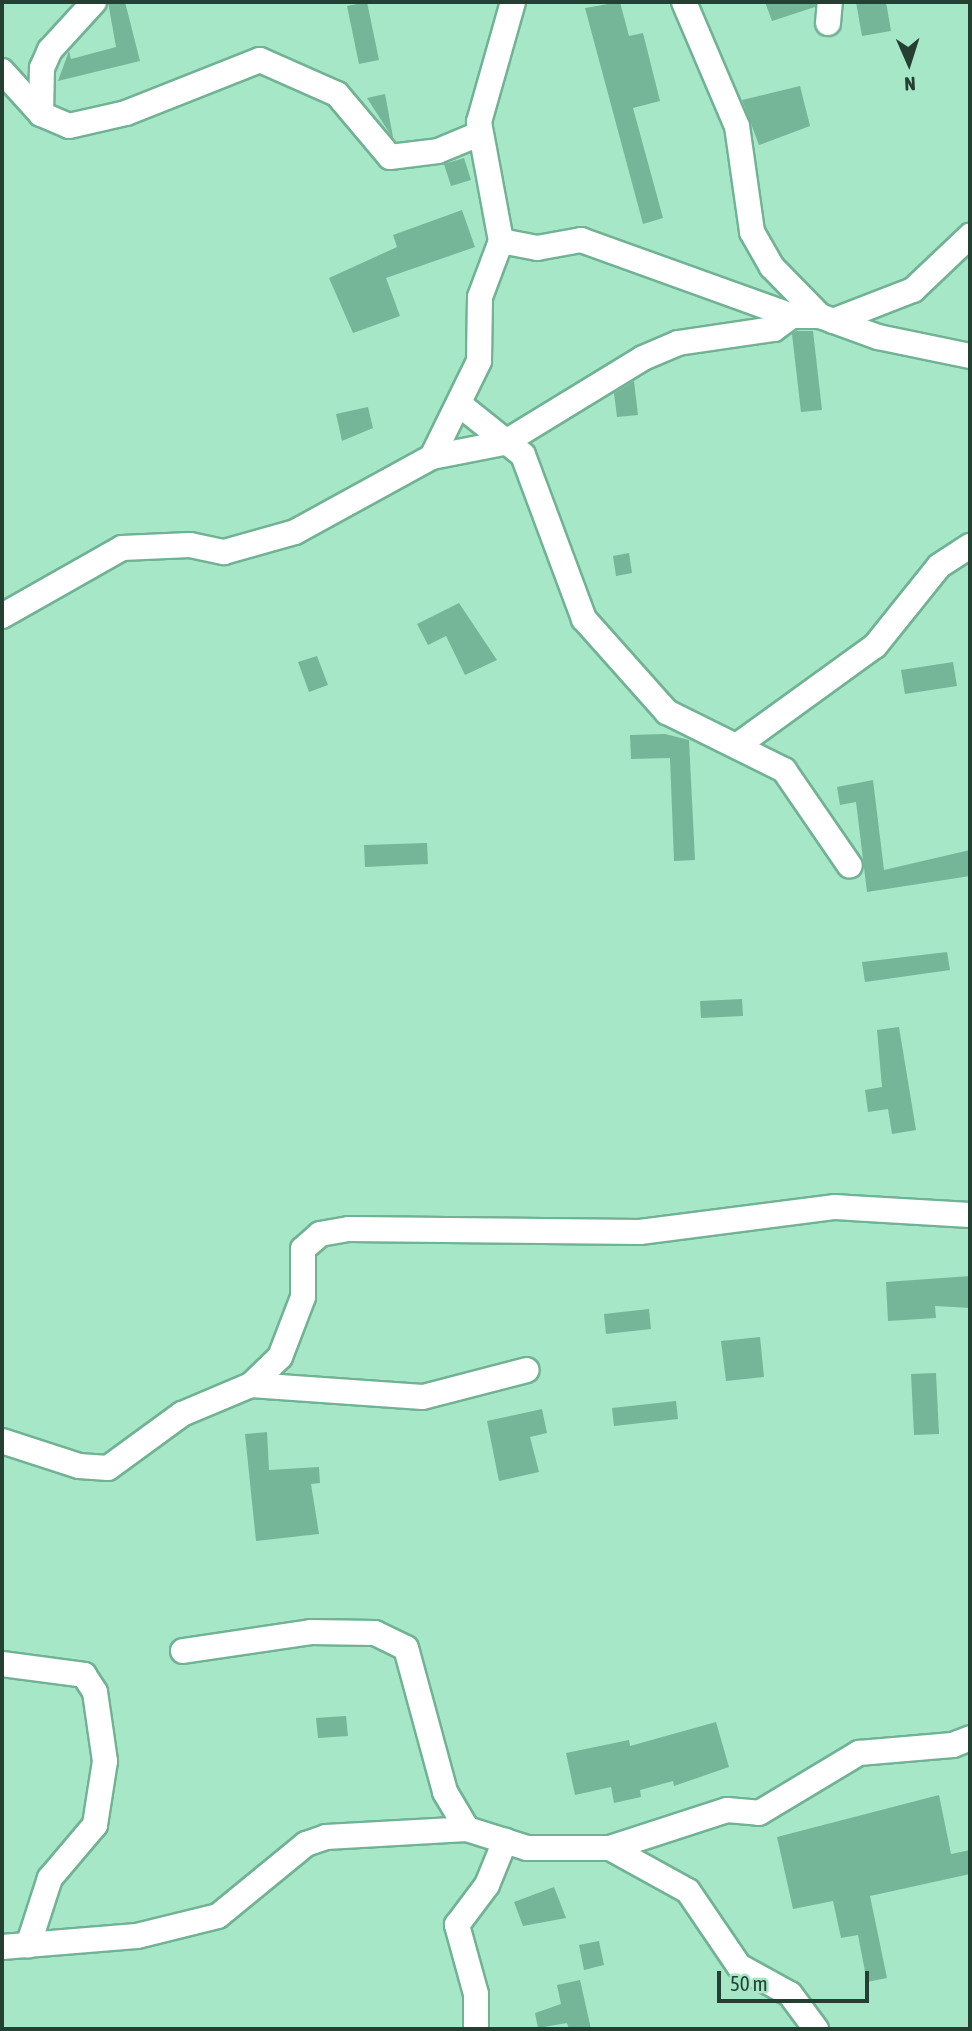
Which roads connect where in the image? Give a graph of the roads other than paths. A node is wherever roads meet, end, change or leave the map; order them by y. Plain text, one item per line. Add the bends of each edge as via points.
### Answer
1 (94, 2) edge
2 (513, 2) edge
3 (684, 2) edge
4 (42, 68) junction
5 (3, 72) edge
6 (41, 114) junction
7 (479, 134) junction
8 (970, 236) edge
9 (501, 241) junction
10 (792, 316) junction
11 (827, 318) junction
12 (970, 356) edge
13 (459, 404) junction
14 (504, 443) junction
15 (432, 457) junction
16 (970, 546) edge
17 (2, 616) edge
18 (738, 745) junction
19 (850, 866) dead end
20 (970, 1215) edge
21 (527, 1370) dead end
22 (251, 1385) junction
23 (2, 1441) edge
24 (183, 1651) dead end
25 (2, 1664) edge
26 (970, 1738) edge
27 (467, 1829) junction
28 (505, 1841) junction
29 (610, 1848) junction
30 (28, 1946) junction
31 (2, 1947) edge
32 (476, 2029) edge
33 (816, 2029) edge

1 - 4 street via 50,50
2 - 7 street
3 - 11 street via 737,126 752,232 772,267
4 - 5 street
4 - 6 street
5 - 6 street
6 - 7 street via 69,126 93,123 260,60 337,94 390,157 438,151
7 - 9 street
8 - 11 street via 913,290
9 - 10 street via 537,248 581,240
9 - 13 street via 480,298 479,361
10 - 11 street
10 - 14 street via 774,329 678,344 643,358
11 - 12 street
13 - 14 street
13 - 15 street
14 - 15 street
14 - 18 street via 523,455 531,470 584,619 667,712
15 - 17 street via 295,532 224,552 190,545 122,548
16 - 18 street via 939,566 876,646
18 - 19 street via 796,781
20 - 22 street via 835,1207 640,1232 349,1229 320,1234 303,1249 303,1297 280,1357
21 - 22 street via 423,1397
22 - 23 street via 182,1414 108,1468 79,1466
24 - 27 street via 311,1632 375,1633 406,1648 445,1792
25 - 30 street via 84,1675 95,1692 105,1761 95,1825 50,1878
26 - 29 street via 953,1745 859,1753 759,1813 727,1810
27 - 28 street
27 - 30 street via 326,1837 306,1844 218,1916 163,1932
28 - 29 street via 527,1848
28 - 32 street via 487,1885 457,1925 476,1994
29 - 33 street via 688,1891 738,1966 790,1994
30 - 31 street

